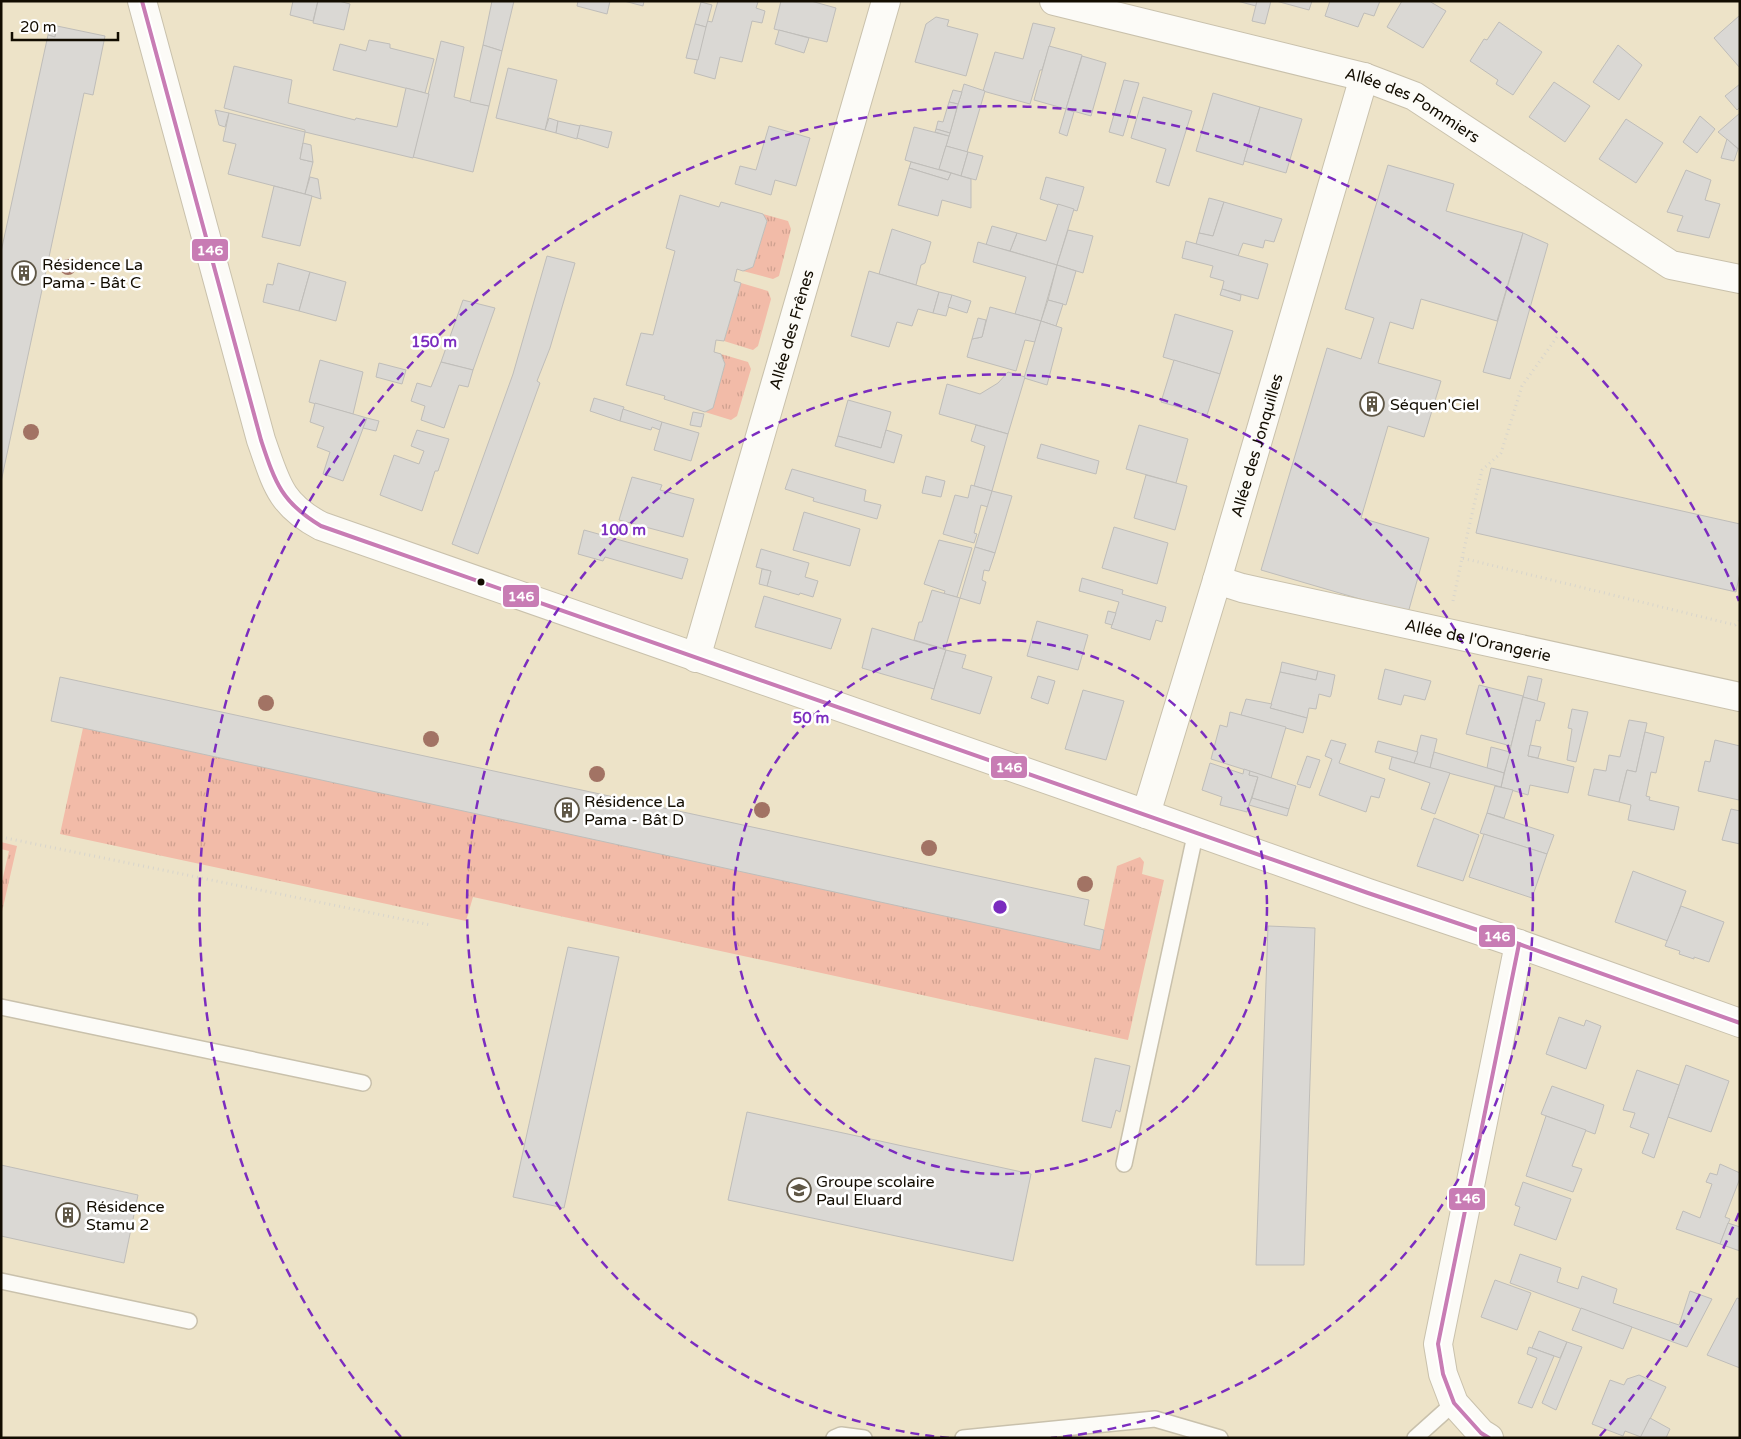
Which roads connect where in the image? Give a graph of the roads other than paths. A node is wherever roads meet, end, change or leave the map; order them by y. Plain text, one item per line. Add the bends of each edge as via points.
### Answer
1 (142, 1) edge
2 (886, 1) edge
3 (1054, 1) edge
4 (1364, 77) junction
5 (1740, 280) edge
6 (1217, 580) junction
7 (696, 658) junction
8 (1740, 698) edge
9 (1146, 814) junction
10 (1196, 832) junction
11 (1519, 944) junction
12 (1, 1007) edge
13 (1740, 1023) edge
14 (363, 1083) dead end
15 (1124, 1164) dead end
16 (1, 1281) edge
17 (189, 1321) dead end
18 (1454, 1403) junction
19 (834, 1438) edge
20 (864, 1438) edge
21 (963, 1438) edge
22 (1220, 1438) edge
23 (1415, 1438) edge
24 (1489, 1438) edge

1 - 7 street via 261,440 283,496 307,519 321,526
2 - 7 street, Allée des Frênes
3 - 4 street, Allée des Pommiers
4 - 5 street, Allée des Pommiers via 1414,96 1671,265
4 - 6 street, Allée des Jonquilles
6 - 8 street, Allée de l'Orangerie
6 - 9 street, Allée des Jonquilles
7 - 9 street
9 - 10 street
10 - 11 street
10 - 15 lane
11 - 13 street
11 - 18 street via 1438,1344 1443,1374
12 - 14 lane
16 - 17 lane
18 - 23 lane
18 - 24 street
19 - 20 lane via 841,1435
21 - 22 lane via 1155,1419

